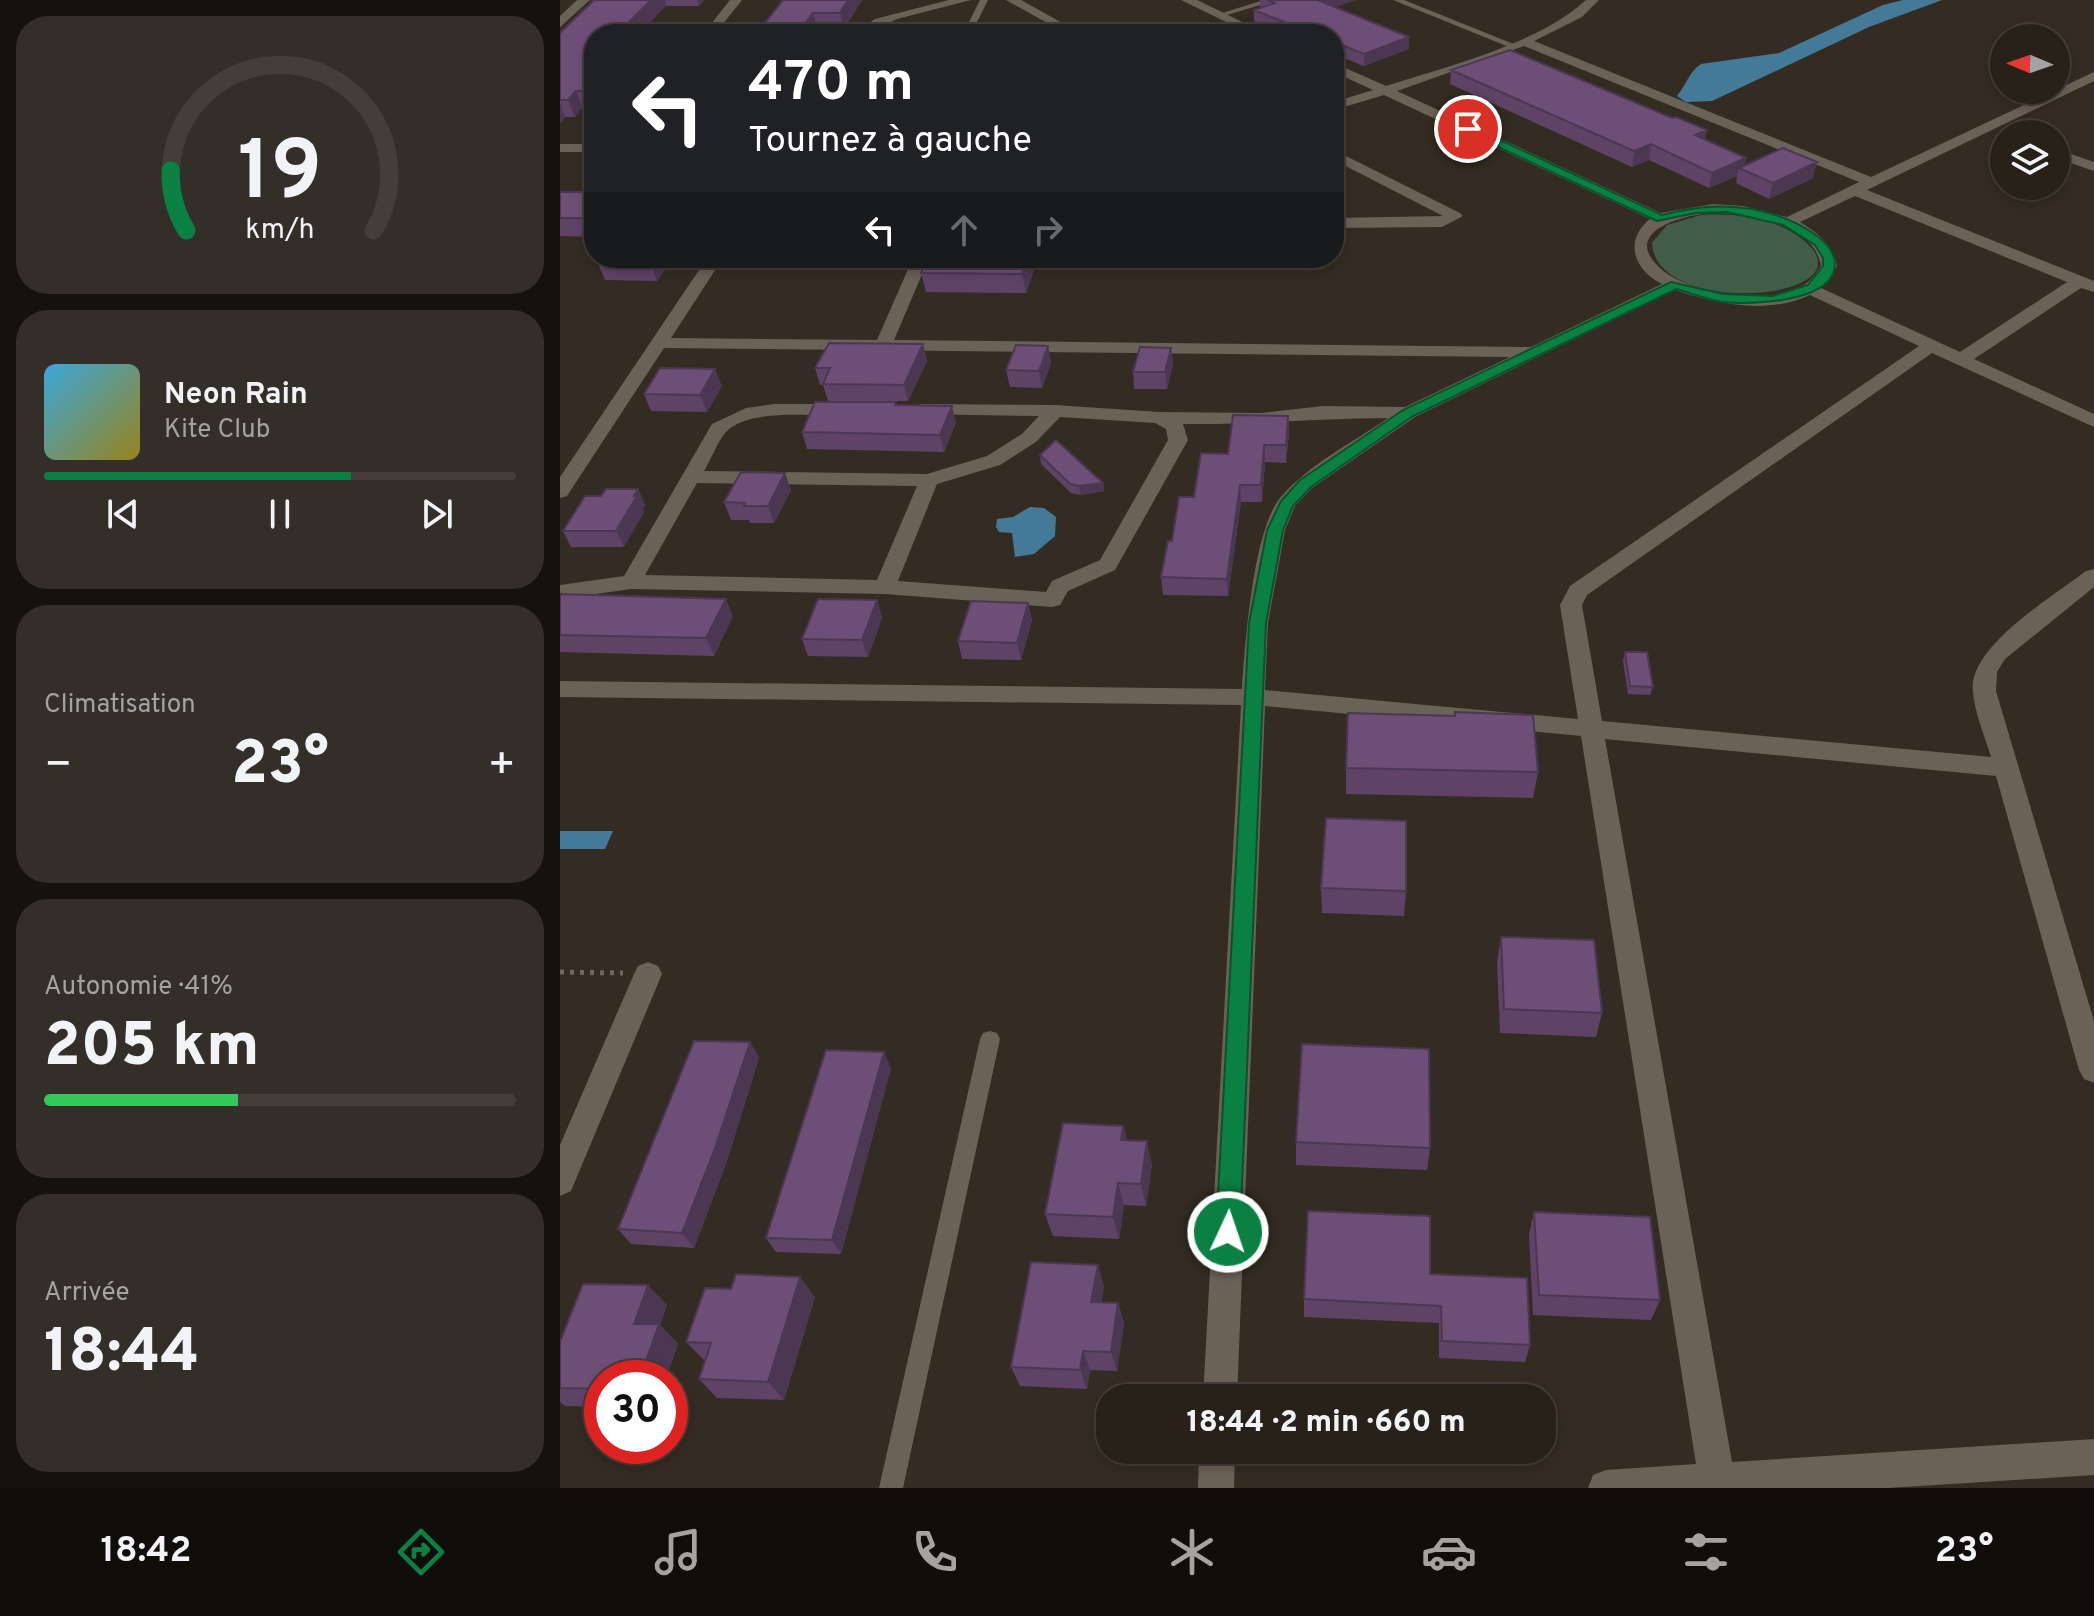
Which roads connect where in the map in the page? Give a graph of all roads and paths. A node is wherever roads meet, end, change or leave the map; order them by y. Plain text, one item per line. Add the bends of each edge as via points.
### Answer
1 (584, 0) edge
2 (736, 0) edge
3 (965, 0) edge
4 (984, 0) edge
5 (1012, 0) edge
6 (1187, 0) edge
7 (1273, 0) edge
8 (1397, 0) edge
9 (1590, 1) edge
10 (1220, 15) junction
11 (560, 23) edge
12 (717, 24) edge
13 (873, 24) edge
14 (972, 24) edge
15 (1057, 24) edge
16 (1239, 24) edge
17 (1517, 43) junction
18 (1344, 72) edge
19 (2094, 76) edge
20 (1385, 91) junction
21 (1344, 103) edge
22 (1986, 128) junction
23 (1990, 129) edge
24 (560, 148) edge
25 (584, 148) edge
26 (2070, 158) edge
27 (1344, 159) edge
28 (2094, 167) edge
29 (1864, 187) junction
30 (1661, 219) junction
31 (1788, 222) junction
32 (1344, 223) edge
33 (708, 268) edge
34 (917, 268) edge
35 (1675, 284) junction
36 (2087, 284) edge
37 (1809, 289) junction
38 (659, 343) junction
39 (1932, 345) junction
40 (883, 346) junction
41 (1541, 352) junction
42 (1961, 359) junction
43 (860, 410) edge
44 (903, 410) edge
45 (1055, 411) junction
46 (1408, 413) junction
47 (1159, 418) junction
48 (1261, 419) junction
49 (2094, 421) edge
50 (1382, 431) junction
51 (689, 477) junction
52 (929, 480) junction
53 (560, 492) edge
54 (2094, 576) edge
55 (631, 582) junction
56 (885, 587) junction
57 (560, 592) edge
58 (560, 689) edge
59 (1254, 697) junction
60 (1590, 729) junction
61 (2008, 768) junction
62 (560, 972) edge
63 (648, 974) joint
64 (990, 1039) dead end
65 (2094, 1070) edge
66 (560, 1181) edge
67 (1221, 1384) edge
68 (2094, 1457) edge
69 (1217, 1464) edge
70 (1717, 1481) junction
71 (891, 1488) edge
72 (1216, 1488) edge
73 (1606, 1488) edge

1 - 11 street
2 - 12 street
3 - 13 street
4 - 14 lane
5 - 15 street
6 - 10 street
7 - 10 lane
8 - 17 lane
9 - 17 street via 1575,18
10 - 16 street
17 - 20 street
17 - 29 street
18 - 20 street
19 - 22 street
20 - 21 street
20 - 30 street
22 - 23 street
22 - 29 street
24 - 25 street
26 - 28 street
27 - 32 street via 1455,216 1442,222
29 - 31 street
29 - 36 street
30 - 31 street via 1696,209 1727,209
30 - 35 street via 1643,232 1638,246 1652,270
31 - 37 street via 1819,243 1829,258 1827,274
33 - 38 street
34 - 40 street
35 - 37 street via 1740,300 1773,299
35 - 41 street
36 - 42 street
37 - 39 street
38 - 40 street
38 - 53 street
39 - 42 street
39 - 60 street via 1578,591 1571,605
40 - 41 street
41 - 46 street
42 - 49 street
43 - 51 street via 774,410 738,417 719,428
44 - 45 street
45 - 47 street
45 - 52 street via 1029,438 993,461
46 - 48 street via 1304,413
46 - 50 street
47 - 48 street
47 - 56 street via 1175,426 1178,440 1108,565 1060,586 1052,600
48 - 50 street via 1300,427
50 - 59 street via 1305,484 1286,504 1260,596
51 - 52 street
51 - 55 street
52 - 56 street
54 - 61 street via 1996,654 1986,672 1984,691
55 - 56 street
55 - 57 street
58 - 59 street
59 - 60 street
59 - 67 street
60 - 61 street
60 - 70 street
61 - 65 street
62 - 63 path
63 - 66 street
64 - 71 lane
68 - 70 street
69 - 72 street
70 - 73 street

